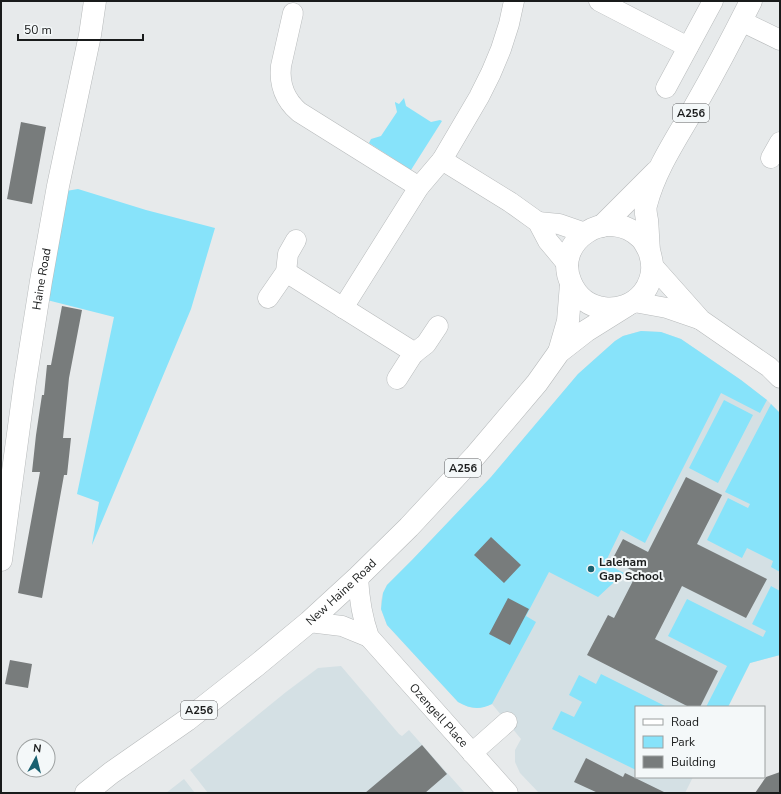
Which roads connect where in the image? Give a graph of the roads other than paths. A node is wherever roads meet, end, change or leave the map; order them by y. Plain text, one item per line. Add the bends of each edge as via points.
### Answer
1 (95, 1) edge
2 (514, 1) edge
3 (600, 1) edge
4 (713, 1) edge
5 (751, 1) edge
6 (293, 13) dead end
7 (741, 21) junction
8 (780, 40) edge
9 (688, 47) junction
10 (666, 88) dead end
11 (442, 160) junction
12 (659, 169) junction
13 (419, 187) junction
14 (538, 222) junction
15 (593, 229) junction
16 (296, 240) dead end
17 (651, 258) junction
18 (286, 272) junction
19 (569, 274) junction
20 (268, 298) dead end
21 (630, 304) junction
22 (343, 308) junction
23 (701, 320) junction
24 (438, 326) dead end
25 (559, 352) junction
26 (415, 353) junction
27 (780, 378) edge
28 (397, 379) dead end
29 (1, 560) edge
30 (358, 577) junction
31 (309, 622) junction
32 (369, 637) junction
33 (507, 722) dead end
34 (472, 753) junction
35 (86, 793) edge
36 (508, 793) edge

1 - 29 main road, Haine Road via 41,281
2 - 11 street via 492,73
3 - 9 street
4 - 9 street
5 - 7 main road, New Haine Road / A256
6 - 13 street via 280,75 288,100 299,112
7 - 8 street
7 - 12 main road, New Haine Road / A256
9 - 10 street
11 - 13 street
11 - 14 street
12 - 15 main road, New Haine Road / A256
12 - 17 main road, New Haine Road / A256 via 646,206
13 - 22 street
14 - 15 street
14 - 19 street
15 - 17 main road via 616,225 630,230 641,238
15 - 19 main road, New Haine Road via 576,241 570,252
16 - 18 street via 288,254
17 - 21 main road, New Haine Road via 651,279 648,286
17 - 23 street
18 - 20 street
18 - 22 street
19 - 21 main road via 578,295 588,303 607,309
19 - 25 main road, New Haine Road / A256 via 568,321
21 - 23 street via 667,308
21 - 25 main road, New Haine Road / A256 via 586,331
22 - 26 street
23 - 27 street via 769,367
24 - 26 street via 426,344
25 - 30 main road, New Haine Road / A256 via 537,383 474,456 409,527
26 - 28 street
30 - 31 main road, New Haine Road / A256
30 - 32 street, Ozengell Place via 360,607
31 - 32 street, Ozengell Place via 342,626
31 - 35 main road, New Haine Road / A256 via 187,720
32 - 34 street, Ozengell Place
33 - 34 street
34 - 36 street, Ozengell Place

